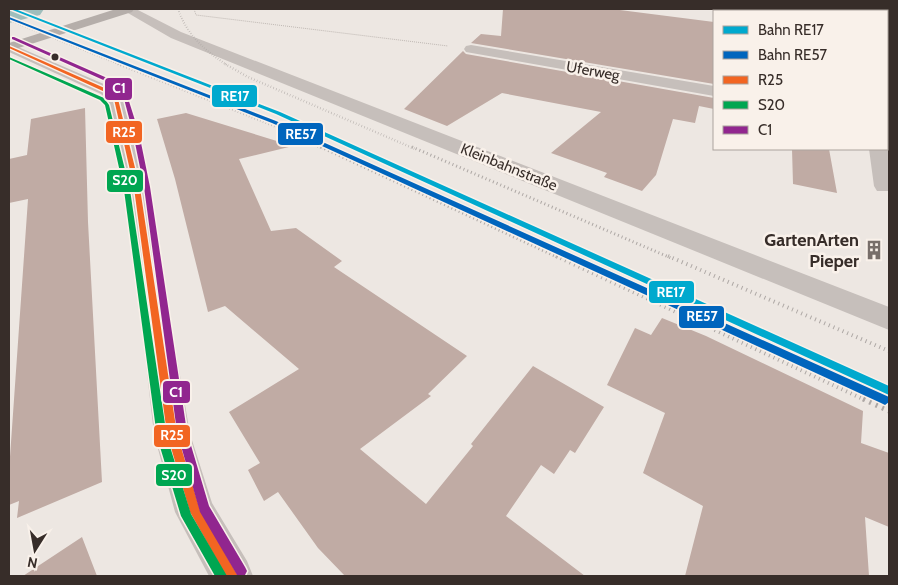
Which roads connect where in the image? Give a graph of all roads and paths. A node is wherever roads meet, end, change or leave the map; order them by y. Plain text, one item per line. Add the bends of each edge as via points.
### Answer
1 (150, 9) edge
2 (194, 9) edge
3 (129, 10) edge
4 (9, 47) edge
5 (471, 49) joint
6 (713, 92) edge
7 (879, 150) edge
8 (885, 186) dead end
9 (889, 319) edge
10 (232, 576) edge

1 - 3 street
2 - 5 path via 196,15
3 - 4 main road
3 - 9 street, Kleinbahnstraße via 176,35
4 - 10 street via 107,91 116,99 137,188 172,434 195,512
5 - 6 street, Uferweg
7 - 8 street

